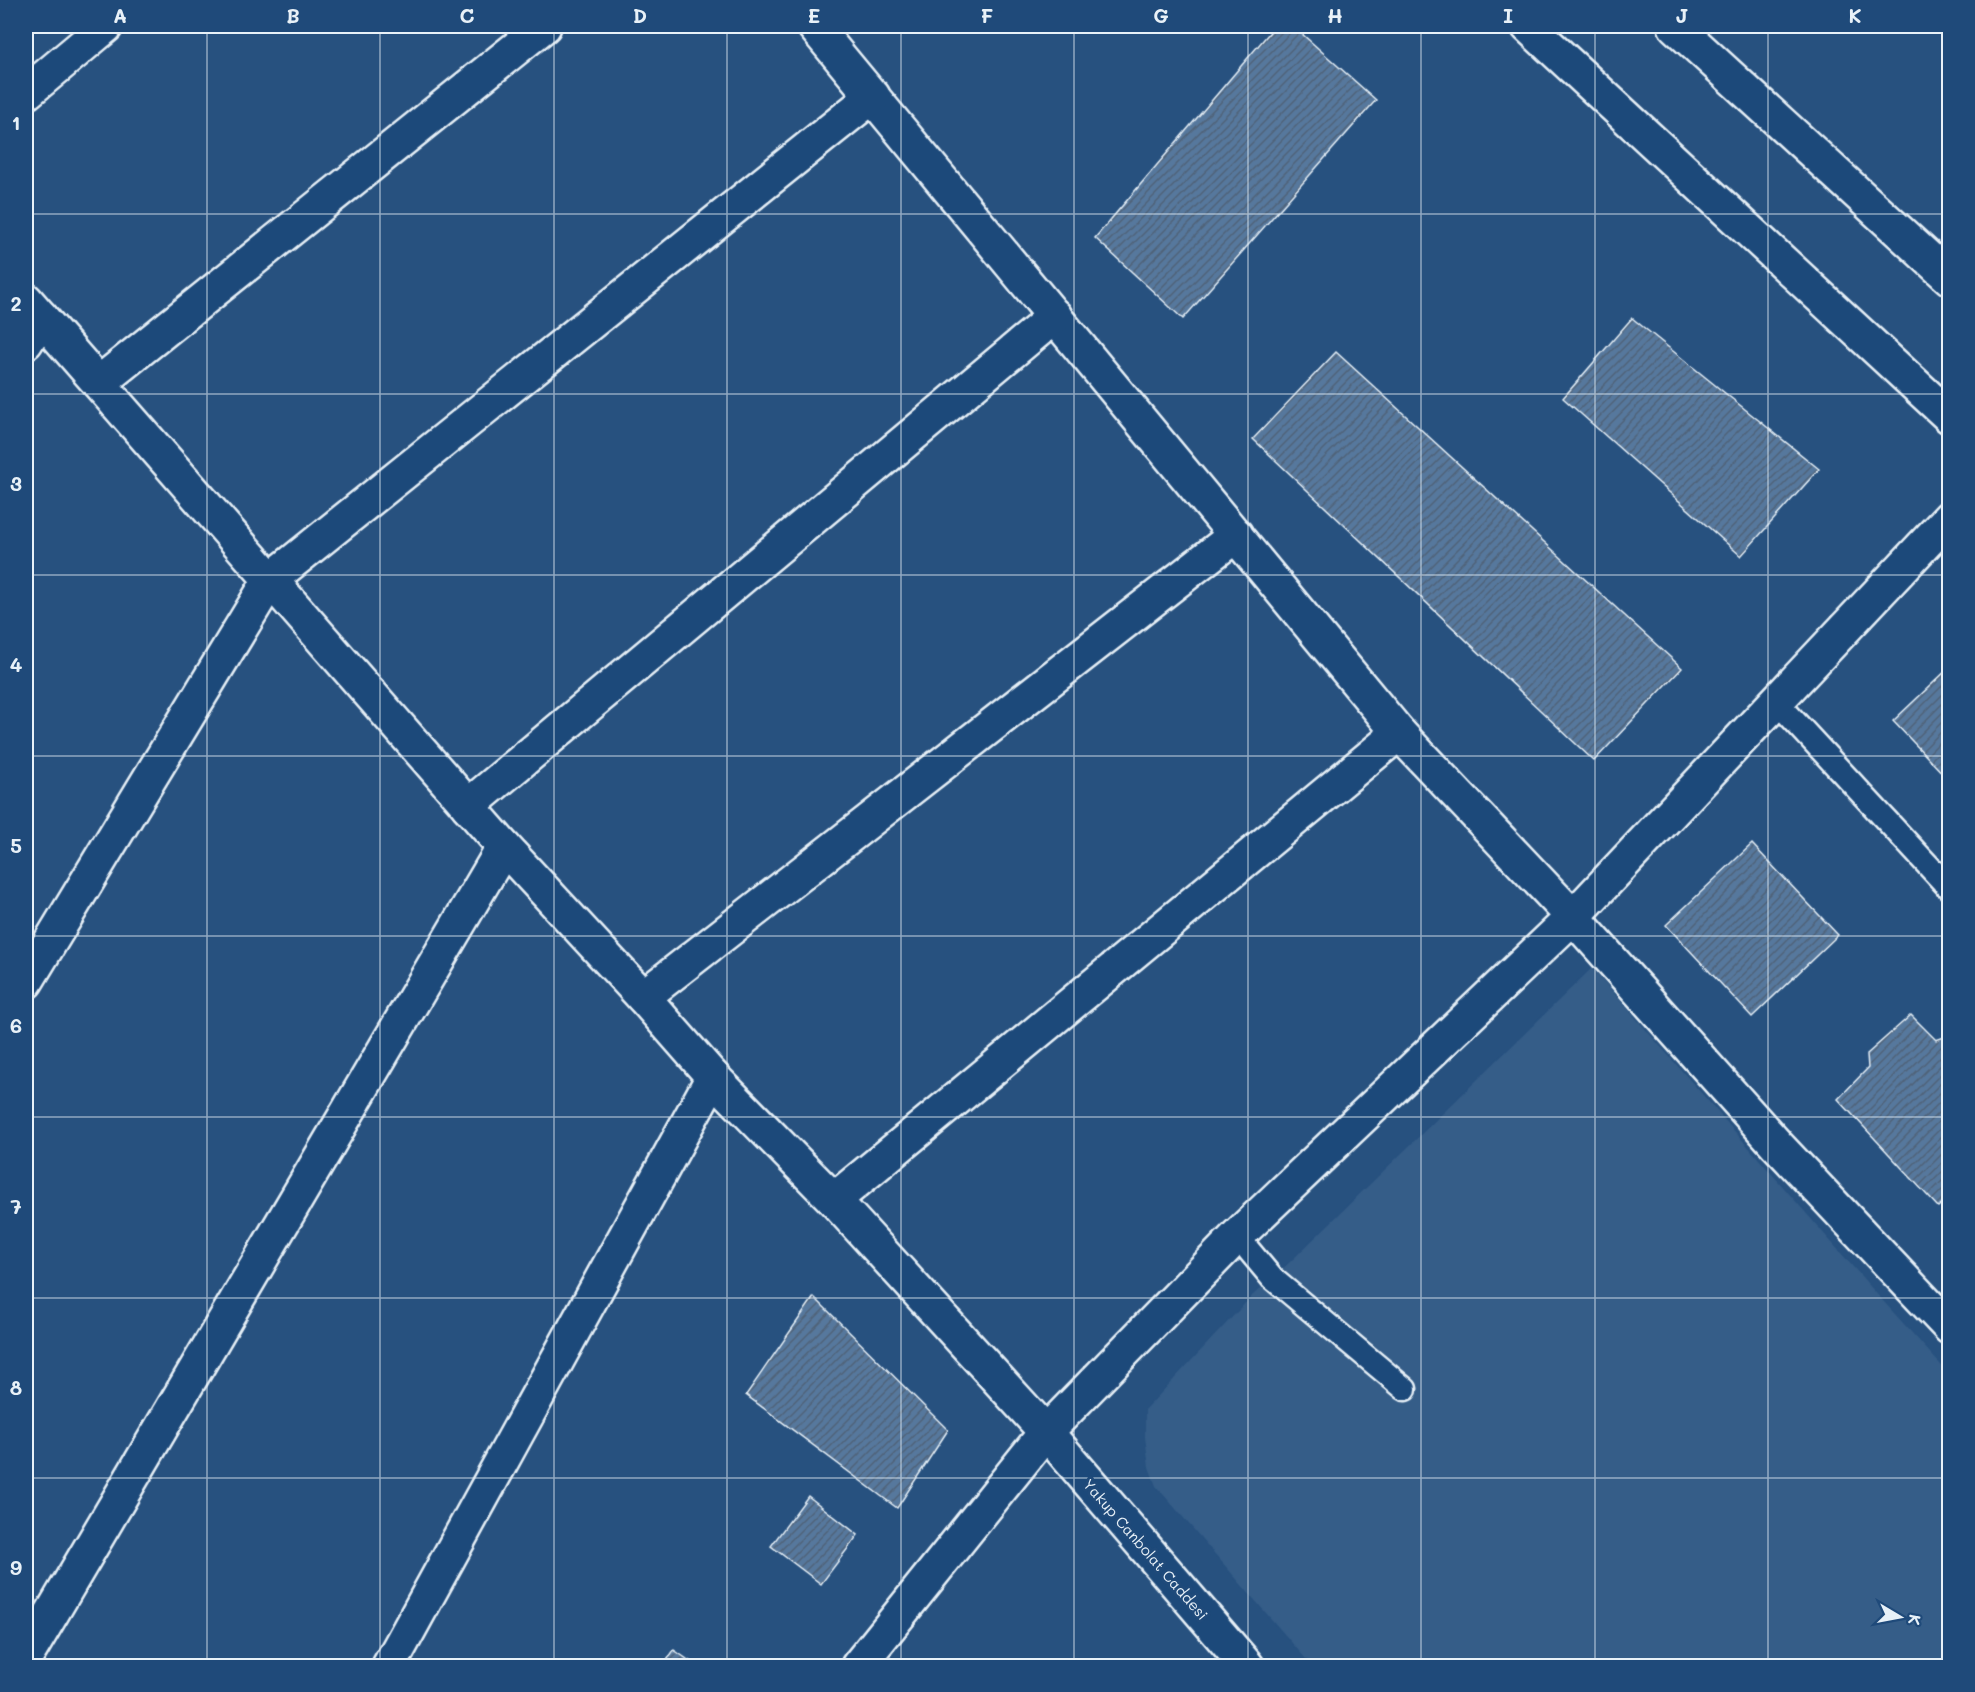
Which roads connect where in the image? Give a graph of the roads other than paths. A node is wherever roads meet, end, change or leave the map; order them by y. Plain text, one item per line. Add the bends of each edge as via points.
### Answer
1 (106, 26) edge
2 (544, 26) edge
3 (814, 26) edge
4 (1528, 26) edge
5 (1675, 26) edge
6 (26, 93) edge
7 (873, 96) junction
8 (1950, 278) edge
9 (1055, 316) junction
10 (31, 320) edge
11 (99, 383) junction
12 (1950, 417) edge
13 (1950, 516) edge
14 (1236, 535) junction
15 (270, 580) junction
16 (1776, 701) junction
17 (1399, 733) junction
18 (468, 806) junction
19 (504, 847) junction
20 (1950, 889) edge
21 (1573, 917) junction
22 (26, 982) edge
23 (643, 997) junction
24 (713, 1077) junction
25 (834, 1200) junction
26 (1237, 1236) junction
27 (1950, 1328) edge
28 (1405, 1389) dead end
29 (1046, 1432) junction
30 (26, 1657) edge
31 (388, 1666) edge
32 (858, 1666) edge
33 (1247, 1666) edge

1 - 6 street
2 - 11 street
3 - 7 street
4 - 12 street
5 - 8 street
7 - 9 street
7 - 15 street
9 - 14 street
9 - 18 street
10 - 11 street, Yakup Canbolat Caddesi
11 - 15 street, Yakup Canbolat Caddesi
13 - 16 street
14 - 17 street
14 - 23 street
15 - 18 street, Yakup Canbolat Caddesi
15 - 22 street
16 - 20 lane
16 - 21 street
17 - 21 street
17 - 25 street
18 - 19 street, Yakup Canbolat Caddesi
19 - 23 street, Yakup Canbolat Caddesi
19 - 30 street
21 - 26 street
21 - 27 street via 1777,1145
23 - 24 street, Yakup Canbolat Caddesi
24 - 25 street, Yakup Canbolat Caddesi
24 - 31 street
25 - 29 street, Yakup Canbolat Caddesi
26 - 28 lane via 1272,1278
26 - 29 street
29 - 32 street
29 - 33 street, Yakup Canbolat Caddesi

